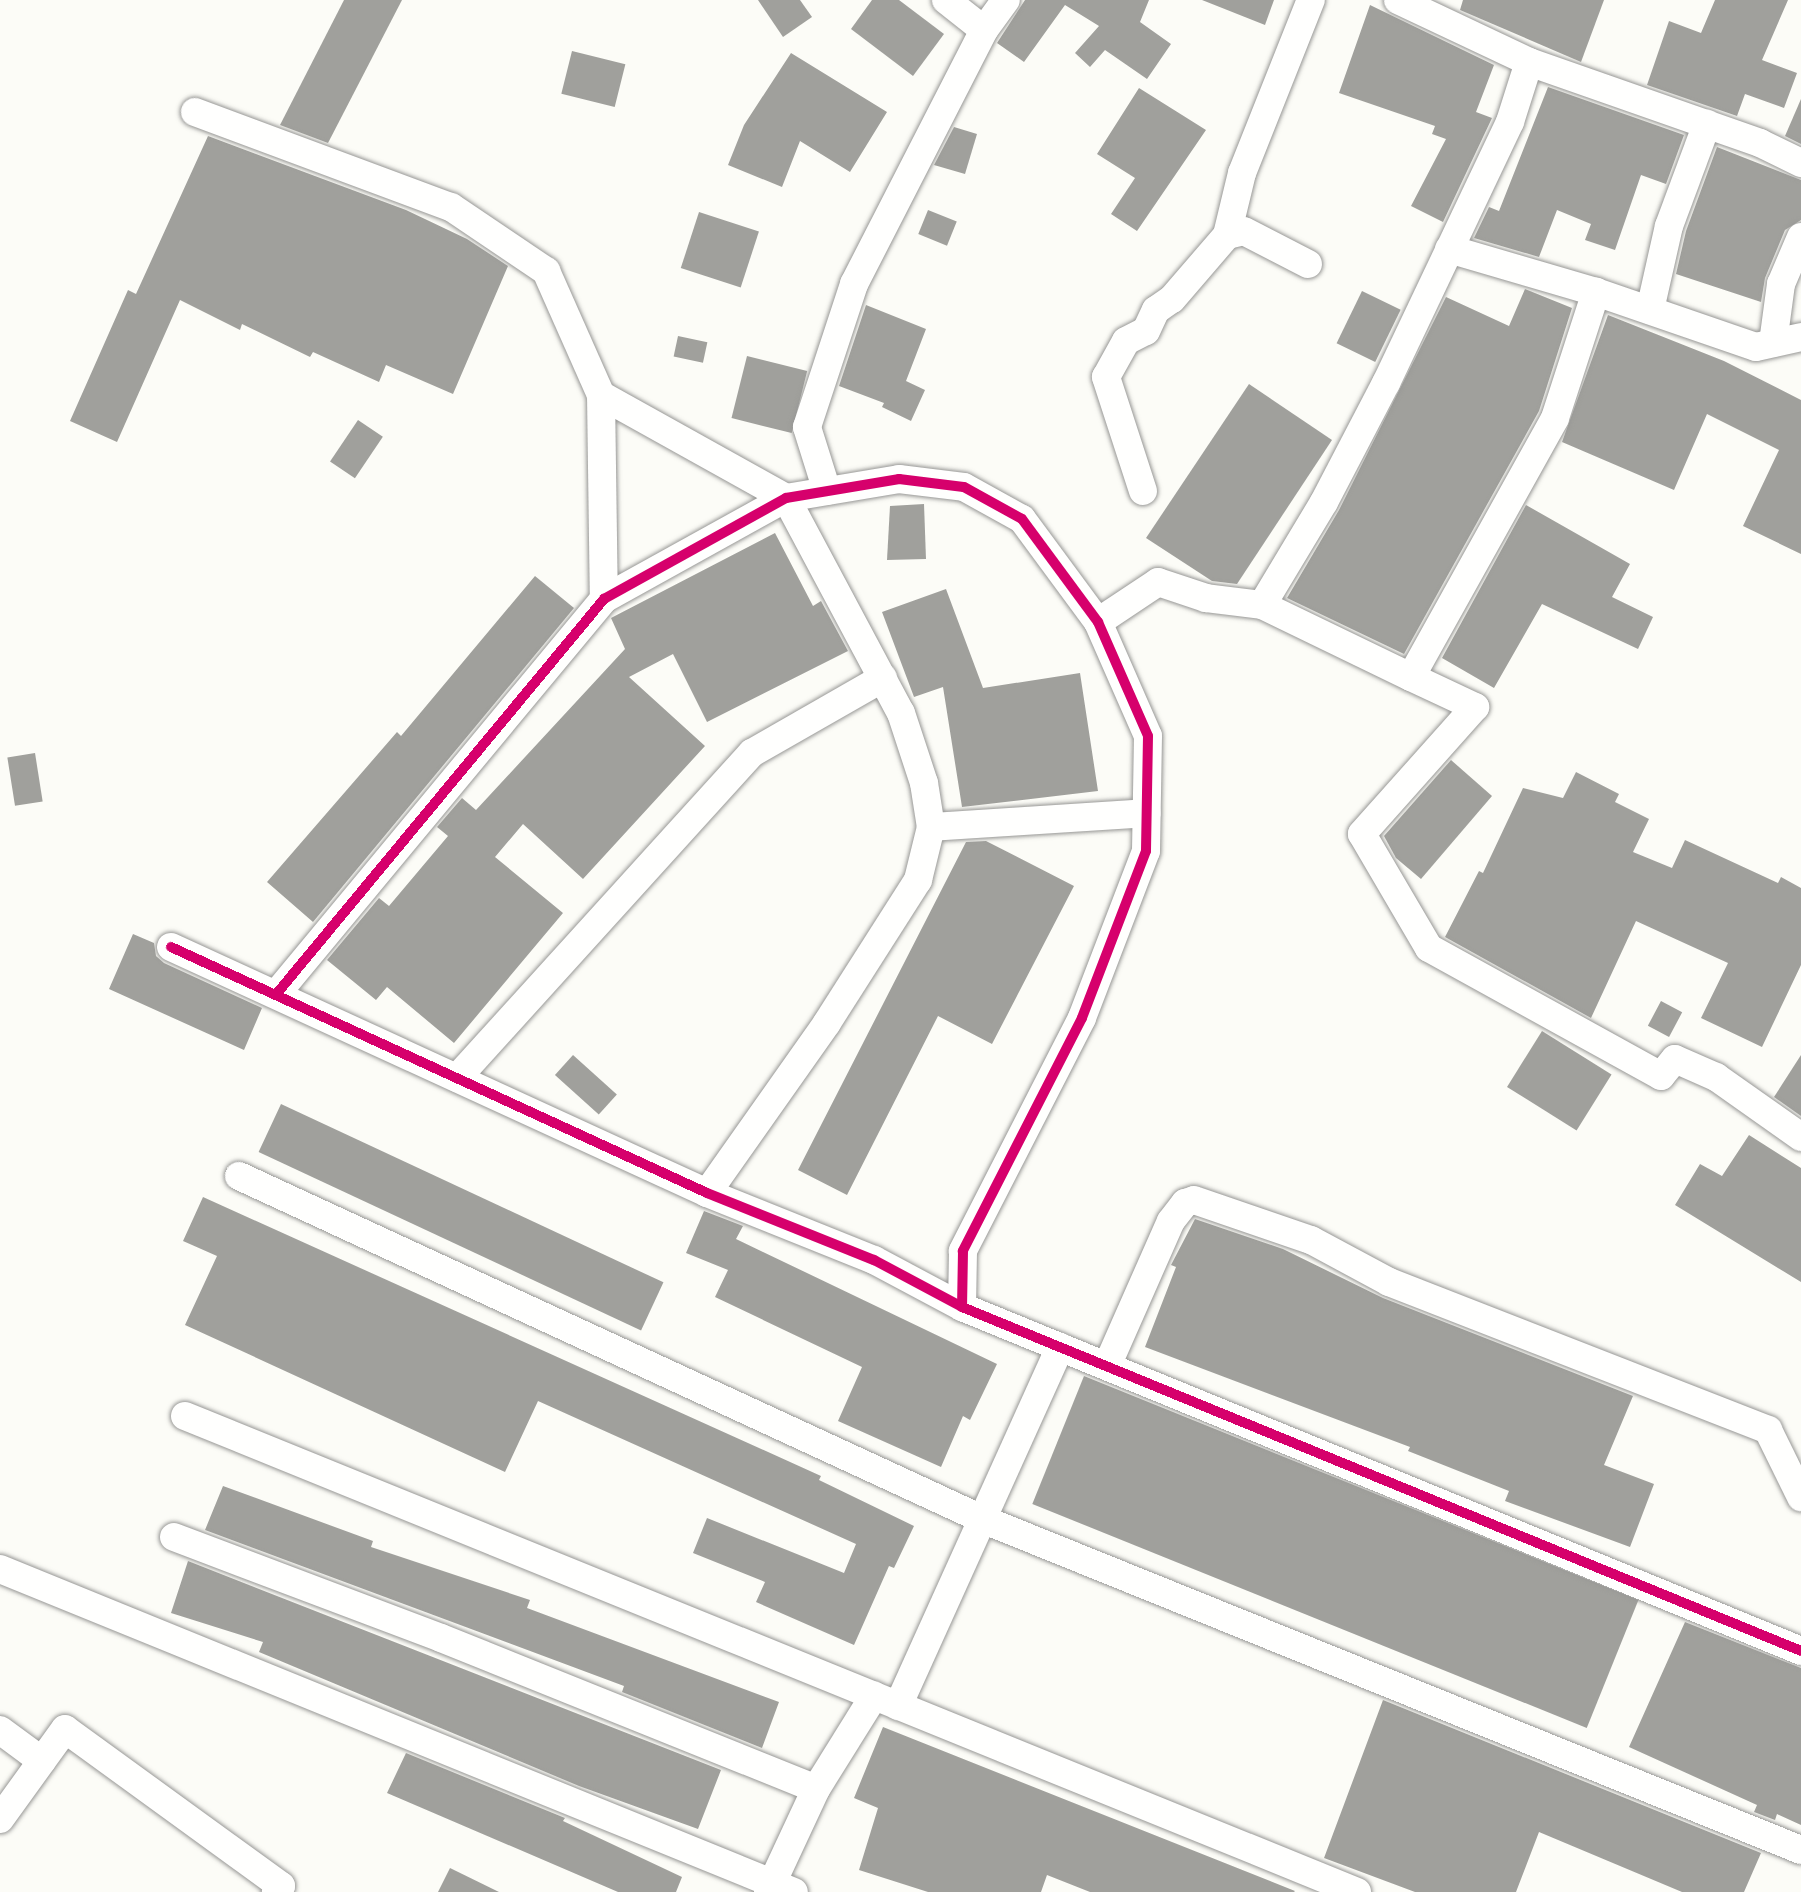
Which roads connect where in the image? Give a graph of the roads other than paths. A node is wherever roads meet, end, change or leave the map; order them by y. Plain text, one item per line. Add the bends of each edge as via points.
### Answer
1 (946, 0) edge
2 (1006, 0) edge
3 (1310, 0) edge
4 (1398, 0) edge
5 (1434, 9) edge
6 (984, 30) junction
7 (1528, 62) junction
8 (196, 112) dead end
9 (1706, 124) junction
10 (1801, 164) edge
11 (1227, 234) junction
12 (1801, 237) edge
13 (1449, 249) junction
14 (1308, 264) dead end
15 (1596, 292) junction
16 (1650, 310) junction
17 (1801, 337) edge
18 (1773, 344) junction
19 (600, 395) junction
20 (827, 491) junction
21 (1143, 491) dead end
22 (786, 498) junction
23 (604, 599) junction
24 (1262, 605) junction
25 (1098, 622) junction
26 (1411, 677) junction
27 (883, 678) junction
28 (1146, 813) junction
29 (931, 827) junction
30 (171, 946) dead end
31 (278, 992) junction
32 (457, 1078) junction
33 (1801, 1137) edge
34 (239, 1176) dead end
35 (708, 1192) junction
36 (962, 1307) junction
37 (1060, 1347) junction
38 (1107, 1366) junction
39 (185, 1416) dead end
40 (1801, 1497) edge
41 (982, 1520) junction
42 (174, 1537) dead end
43 (0, 1569) edge
44 (1801, 1651) edge
45 (886, 1701) junction
46 (0, 1730) edge
47 (42, 1762) junction
48 (816, 1790) junction
49 (0, 1819) edge
50 (1801, 1850) edge
51 (779, 1889) edge
52 (276, 1892) edge
53 (1357, 1892) edge

1 - 6 street
2 - 6 street
3 - 11 street via 1242,173
4 - 5 street
5 - 7 street
6 - 20 street via 854,284 808,427
7 - 9 street
7 - 13 street via 1510,122
8 - 19 street via 451,208 546,271
9 - 10 street
9 - 16 street via 1670,226
11 - 14 street via 1244,231
11 - 21 street via 1156,310 1146,332 1126,342 1106,377
12 - 18 street via 1782,284
13 - 15 street
13 - 24 street via 1342,468
15 - 16 street
15 - 26 street via 1554,418
16 - 18 street via 1756,347
17 - 18 street
19 - 22 street
19 - 23 street
20 - 22 street
20 - 25 street via 899,478 964,487 1022,519
22 - 23 street
22 - 27 street
23 - 31 street
24 - 25 street via 1206,598 1158,582
24 - 26 street
25 - 28 street via 1148,736
26 - 33 street via 1475,706 1362,834 1429,948 1661,1076 1675,1058 1716,1078
27 - 29 street via 924,782
27 - 32 street via 752,754
28 - 29 street
28 - 36 street via 1146,851 1082,1018 963,1250
29 - 35 street via 918,880
30 - 31 street
31 - 32 street
32 - 35 street
34 - 41 street
35 - 36 street via 874,1260
36 - 37 street
37 - 38 street
37 - 41 street
38 - 40 street via 1171,1221 1194,1200 1310,1240 1389,1282 1768,1430
38 - 44 street
39 - 45 street
41 - 45 street
41 - 50 street
42 - 48 street
43 - 51 street
45 - 48 street
45 - 53 street
46 - 47 street
47 - 49 street
47 - 52 street via 66,1730 281,1886
48 - 51 street

